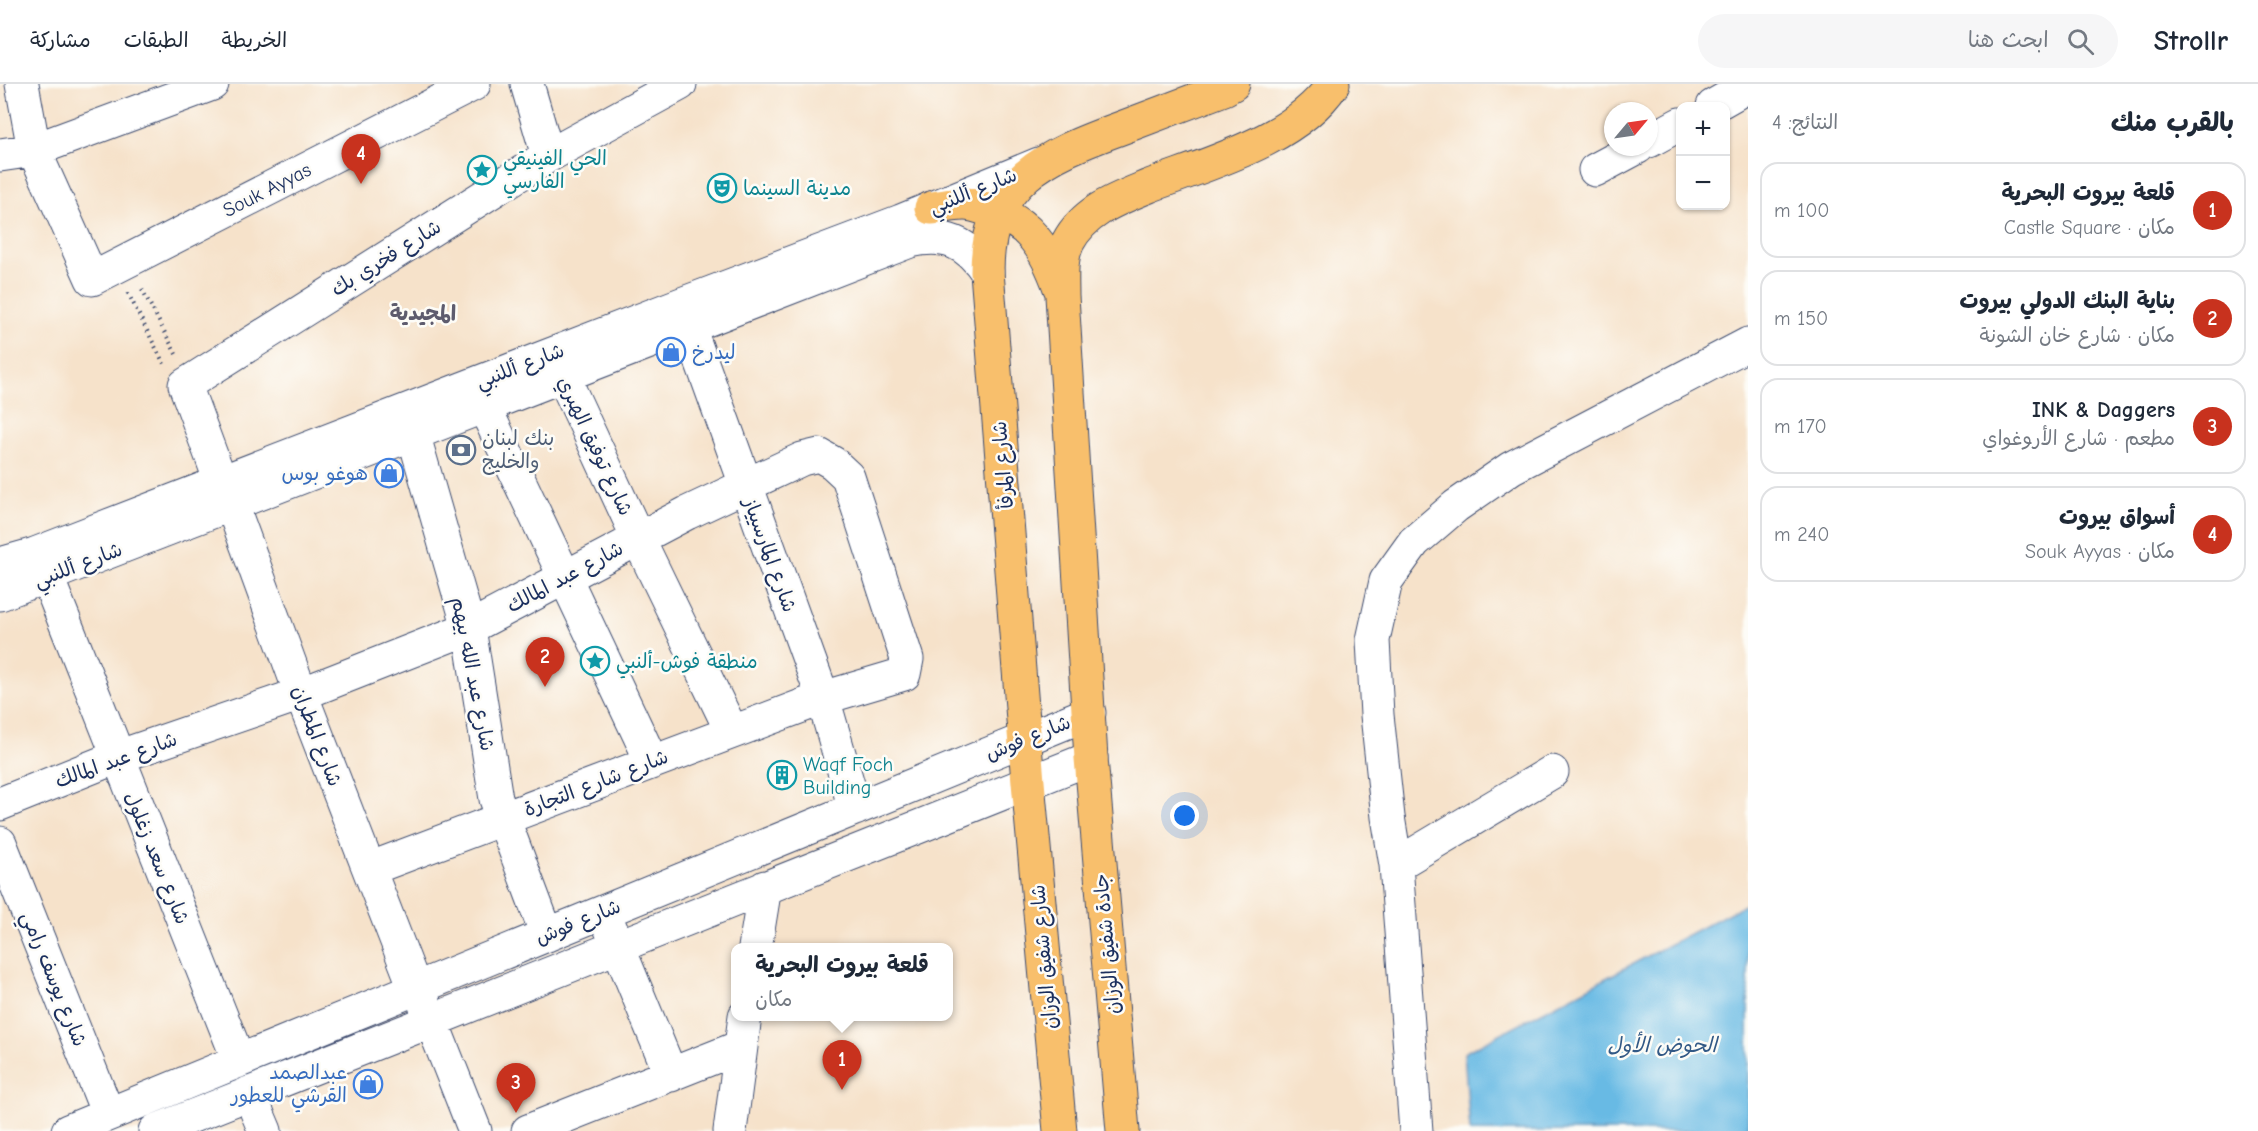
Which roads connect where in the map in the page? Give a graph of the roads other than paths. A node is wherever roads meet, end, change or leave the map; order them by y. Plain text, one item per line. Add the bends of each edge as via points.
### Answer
1 (22, 84) edge
2 (212, 84) edge
3 (474, 84) edge
4 (527, 84) edge
5 (680, 84) edge
6 (1233, 84) edge
7 (1333, 84) edge
8 (1748, 86) edge
9 (1720, 102) edge
10 (1676, 126) edge
11 (1658, 136) edge
12 (34, 150) junction
13 (0, 155) edge
14 (548, 156) junction
15 (1621, 156) edge
16 (1039, 164) junction
17 (1595, 170) dead end
18 (931, 208) junction
19 (999, 212) junction
20 (987, 272) junction
21 (1062, 296) junction
22 (684, 316) junction
23 (1748, 344) edge
24 (556, 365) junction
25 (477, 396) junction
26 (410, 423) junction
27 (746, 487) junction
28 (227, 494) junction
29 (638, 538) junction
30 (0, 564) edge
31 (41, 566) junction
32 (563, 577) junction
33 (0, 594) edge
34 (469, 628) junction
35 (301, 694) junction
36 (823, 698) junction
37 (1089, 713) junction
38 (732, 732) junction
39 (1024, 739) junction
40 (117, 757) junction
41 (1091, 758) junction
42 (652, 762) junction
43 (1552, 772) dead end
44 (1028, 782) junction
45 (0, 804) edge
46 (855, 809) junction
47 (503, 818) junction
48 (0, 843) edge
49 (1396, 865) junction
50 (369, 869) junction
51 (765, 887) junction
52 (603, 911) junction
53 (547, 935) junction
54 (756, 943) edge
55 (618, 946) junction
56 (417, 988) junction
57 (432, 1021) junction
58 (742, 1032) edge
59 (239, 1061) junction
60 (671, 1075) junction
61 (249, 1093) junction
62 (108, 1114) junction
63 (68, 1131) edge
64 (155, 1131) edge
65 (265, 1131) edge
66 (475, 1131) edge
67 (528, 1131) edge
68 (730, 1131) edge
69 (1060, 1131) edge
70 (1123, 1131) edge
71 (1416, 1131) edge

1 - 12 street
2 - 12 street
3 - 12 street, Souk Ayyas via 111,269
4 - 14 street
5 - 14 street, شارع فخري بك
6 - 16 highway, شارع المرفأ via 1080,143
7 - 21 highway via 1306,114 1286,128 1095,212 1067,244
8 - 9 street
10 - 11 street
12 - 13 street
14 - 28 street, شارع فخري بك via 185,385
15 - 17 street
16 - 18 street, شارع أللنبي
16 - 19 highway, شارع المرفأ via 1012,191
18 - 19 highway via 966,204
18 - 22 street, شارع أللنبي
19 - 20 highway, شارع المرفأ via 990,238
19 - 21 highway via 1022,225 1038,242 1050,261
20 - 22 street, شارع أللنبي via 968,249 940,238 925,238
20 - 39 highway, شارع المرفأ
21 - 37 highway
22 - 24 street, شارع أللنبي
22 - 27 street, شارع المارسيياز
23 - 49 street via 1511,468 1456,506 1414,542 1386,581 1373,640 1377,714
24 - 25 street, شارع أللنبي
24 - 29 street, شارع توفيق الهبري
25 - 26 street, شارع أللنبي
25 - 32 street
26 - 28 street, شارع أللنبي
26 - 34 street, شارع عبد الله بيهم
27 - 29 street, شارع عبد المالك
27 - 36 street, شارع المارسيياز
27 - 36 street, شارع عبد المالك via 802,459 819,455 848,477 907,658 903,674
28 - 31 street, شارع أللنبي
28 - 35 street, شارع المطران
29 - 32 street, شارع عبد المالك
29 - 38 street, شارع توفيق الهبري
30 - 31 street, شارع أللنبي
31 - 33 street, شارع أللنبي
31 - 40 street, شارع سعد زغلول
32 - 34 street, شارع عبد المالك
32 - 42 street
34 - 35 street, شارع عبد المالك
34 - 47 street, شارع عبد الله بيهم via 496,799
35 - 40 street, شارع عبد المالك
35 - 50 street, شارع المطران
36 - 38 street, شارع شارع التجارة
36 - 46 street, شارع المارسيياز
37 - 39 street, شارع فوش
37 - 41 highway
38 - 42 street, شارع شارع التجارة
39 - 44 highway, شارع المرفأ
39 - 46 street, شارع فوش
40 - 45 street, شارع عبد المالك
40 - 59 street, شارع سعد زغلول
41 - 44 street, شارع فوش
41 - 70 highway, جادة شفيق الوزان
42 - 47 street, شارع شارع التجارة
43 - 49 street
44 - 51 street, شارع فوش
44 - 69 highway, شارع شفيق الوزان
46 - 52 street, شارع فوش
47 - 50 street, شارع شارع التجارة
47 - 53 street, شارع عبد الله بيهم
48 - 62 street, شارع يوسف رامي
49 - 71 street
50 - 56 street, شارع المطران
51 - 54 street
51 - 55 street, شارع فوش
52 - 53 street, شارع فوش
52 - 55 street
53 - 56 street, شارع فوش
55 - 57 street, شارع فوش
55 - 60 street
56 - 57 street, شارع المطران
56 - 59 street, شارع فوش
57 - 61 street, شارع فوش
57 - 66 street, شارع المطران
58 - 60 street
58 - 68 street
59 - 62 street, شارع فوش
60 - 67 street
61 - 64 street, شارع فوش
61 - 65 street
62 - 63 street, شارع فوش

